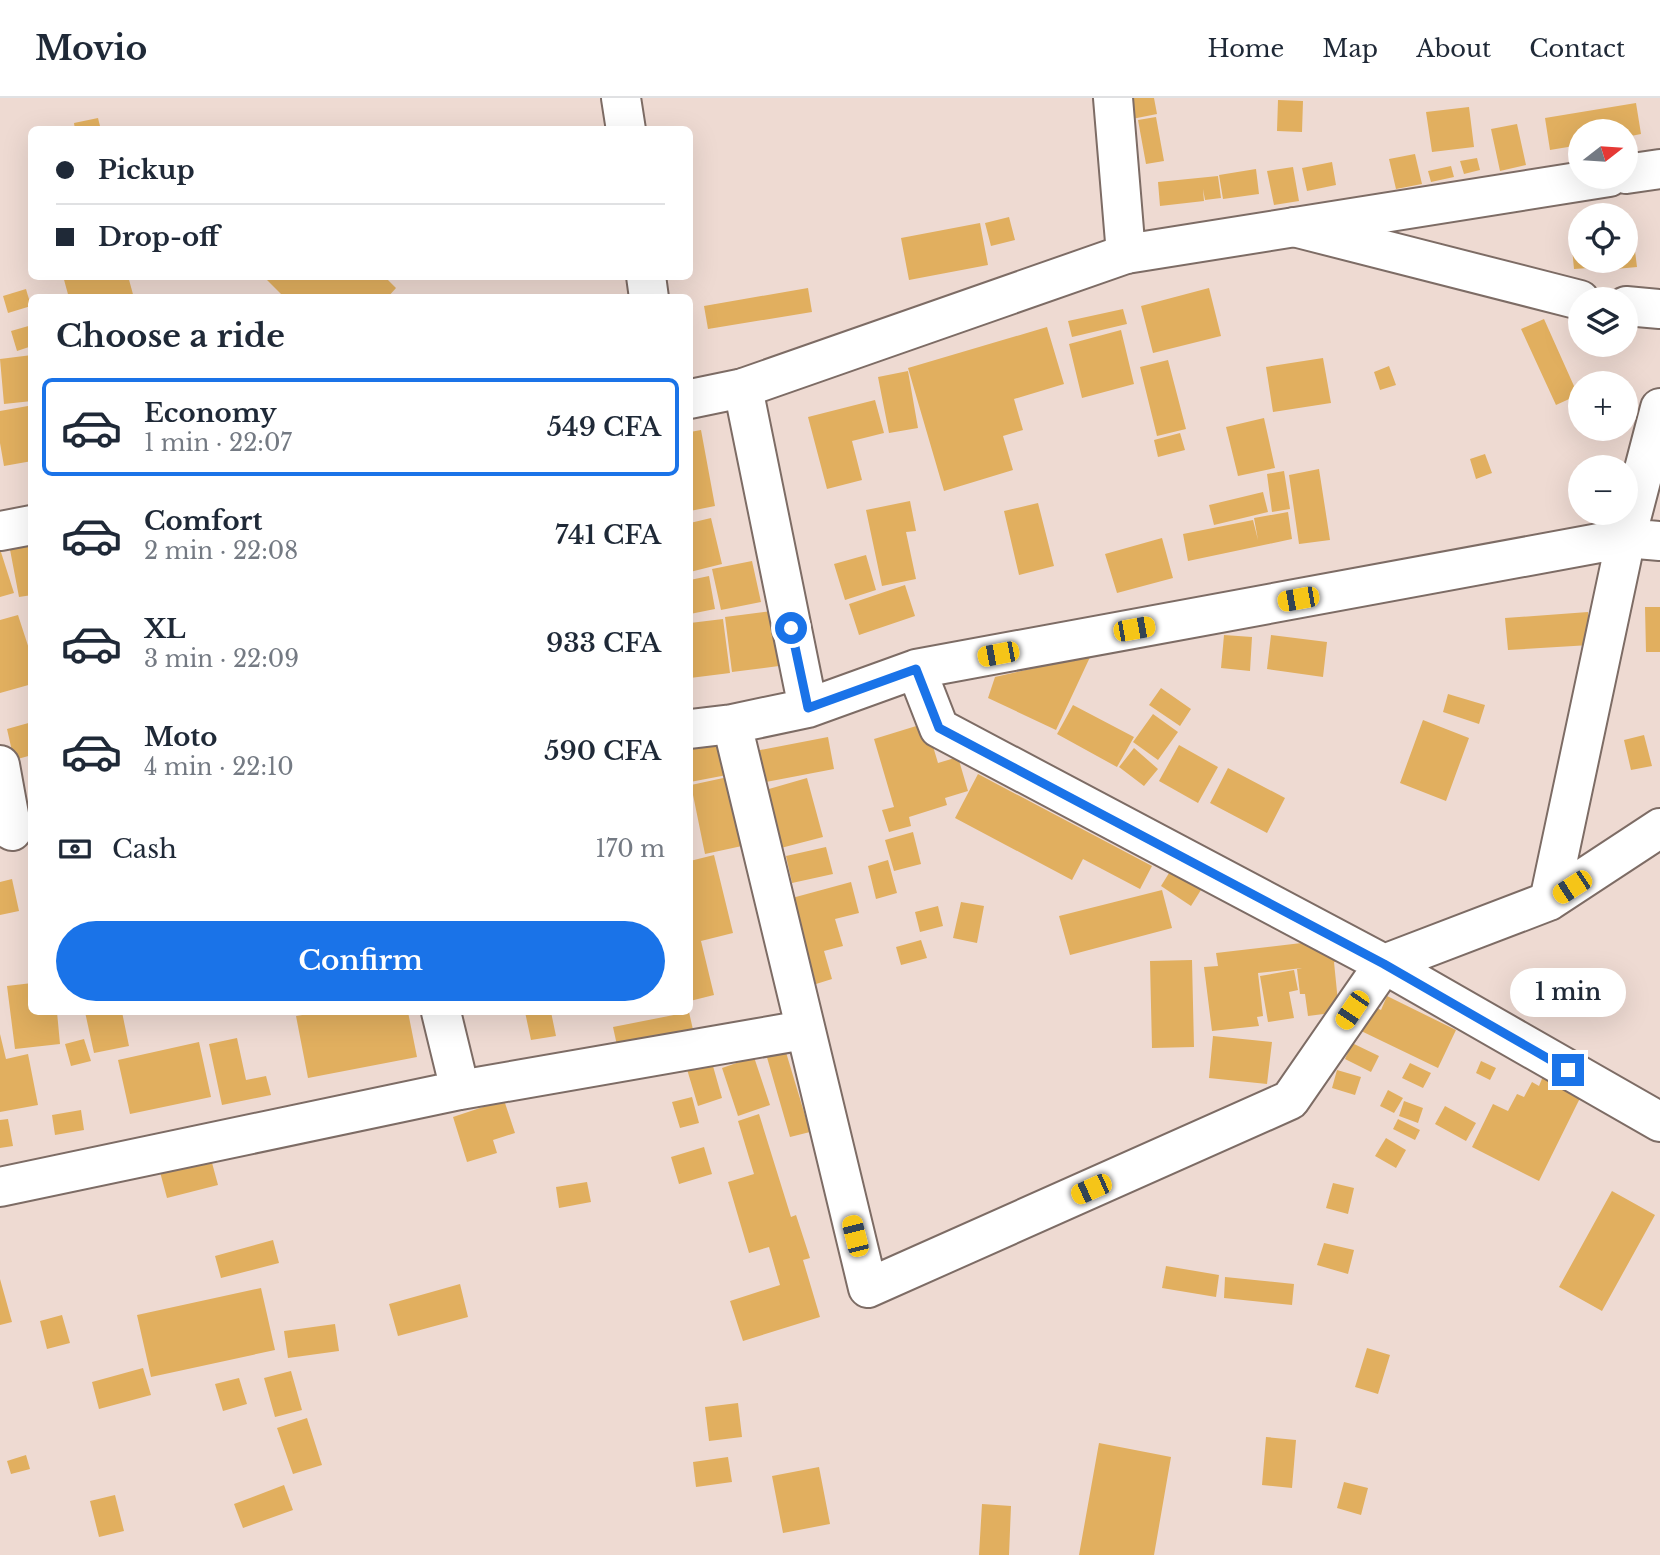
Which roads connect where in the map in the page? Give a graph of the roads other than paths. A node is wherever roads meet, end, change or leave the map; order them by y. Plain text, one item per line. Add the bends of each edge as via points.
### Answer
1 (621, 98) edge
2 (1113, 98) edge
3 (625, 126) edge
4 (1660, 169) edge
5 (1638, 172) edge
6 (1568, 184) edge
7 (1294, 227) junction
8 (1126, 254) junction
9 (1568, 297) edge
10 (1638, 307) edge
11 (1660, 309) edge
12 (743, 388) junction
13 (693, 398) edge
14 (1660, 408) edge
15 (28, 526) edge
16 (0, 531) edge
17 (1643, 540) edge
18 (916, 669) junction
19 (808, 708) junction
20 (732, 724) junction
21 (693, 729) edge
22 (0, 765) edge
23 (1660, 828) edge
24 (14, 830) edge
25 (1549, 901) junction
26 (1384, 964) junction
27 (442, 1015) edge
28 (804, 1030) junction
29 (460, 1090) junction
30 (1660, 1122) edge
31 (0, 1187) edge

1 - 3 street
2 - 8 street
4 - 5 street
6 - 7 street
7 - 8 street
7 - 9 street
8 - 12 street
10 - 11 street
12 - 13 street
12 - 19 street
14 - 17 street
15 - 16 street
17 - 18 street
17 - 25 street
18 - 19 street
18 - 26 street via 939,728
19 - 20 street
20 - 21 street
20 - 28 street
22 - 24 street
23 - 25 street
25 - 26 street
26 - 28 street via 1290,1101 868,1288
26 - 30 street
27 - 29 street
28 - 29 street
29 - 31 street

